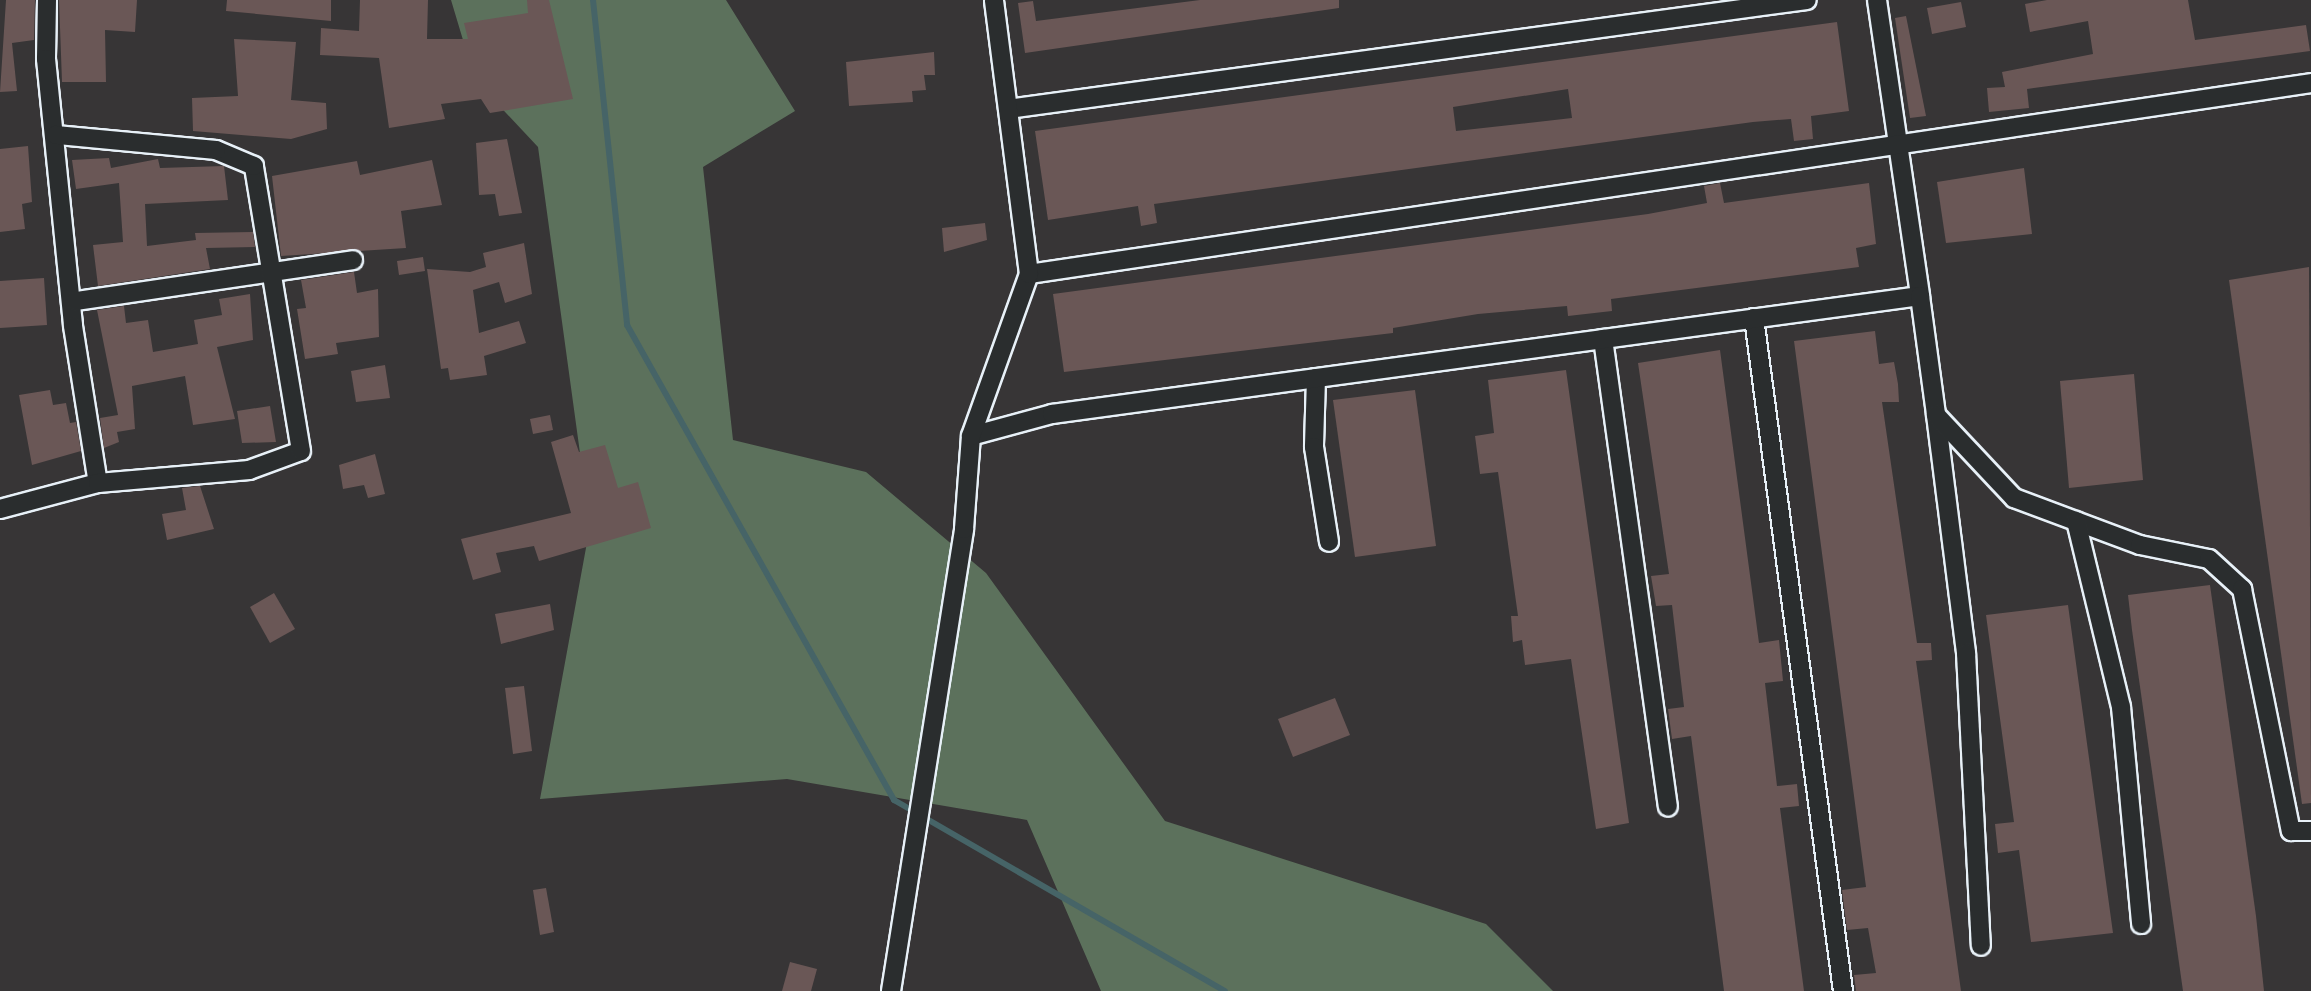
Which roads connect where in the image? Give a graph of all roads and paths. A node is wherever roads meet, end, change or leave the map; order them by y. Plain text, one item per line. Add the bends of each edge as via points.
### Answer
1 (47, 0) edge
2 (994, 0) edge
3 (1807, 0) edge
4 (1877, 0) edge
5 (2311, 83) edge
6 (1008, 109) junction
7 (56, 135) junction
8 (1901, 147) junction
9 (353, 260) dead end
10 (275, 268) junction
11 (1029, 274) junction
12 (1920, 296) junction
13 (76, 301) junction
14 (1754, 318) junction
15 (1603, 339) junction
16 (1316, 378) junction
17 (1936, 415) junction
18 (971, 436) junction
19 (98, 483) junction
20 (0, 509) edge
21 (2076, 521) junction
22 (1329, 542) dead end
23 (1668, 806) dead end
24 (2311, 831) edge
25 (2141, 924) dead end
26 (1981, 946) dead end
27 (891, 991) edge
28 (1843, 991) edge

1 - 7 street
2 - 6 street
3 - 6 street
4 - 8 street
5 - 8 street
6 - 11 street
7 - 10 street via 216,150 254,166
7 - 13 street
8 - 11 street
8 - 12 street
9 - 10 street
10 - 13 street
10 - 19 street via 301,451 249,470
11 - 18 street
12 - 14 street
12 - 17 street
13 - 19 street via 82,399
14 - 15 street
14 - 28 street
15 - 16 street
15 - 23 street
16 - 18 street via 1052,414
16 - 22 street via 1314,447
17 - 21 street via 2014,498
17 - 26 street via 1966,653
18 - 27 street via 962,544
19 - 20 street
21 - 24 street via 2140,545 2209,559 2242,589 2291,831
21 - 25 street via 2121,707

